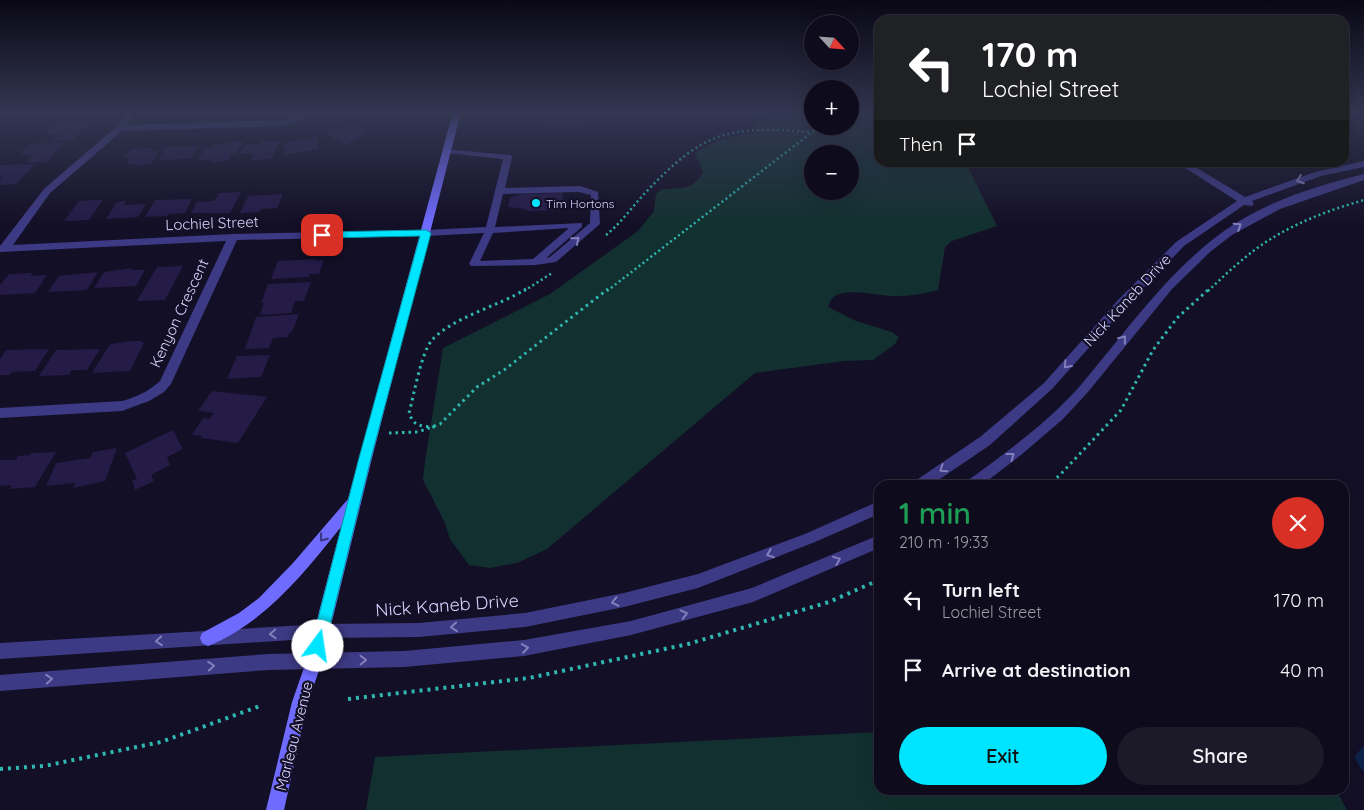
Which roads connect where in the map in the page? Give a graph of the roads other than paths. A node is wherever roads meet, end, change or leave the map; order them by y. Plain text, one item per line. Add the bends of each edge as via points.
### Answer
1 (95, 150) edge
2 (447, 151) joint
3 (1364, 160) edge
4 (1349, 161) edge
5 (1364, 164) edge
6 (1188, 167) edge
7 (1364, 177) edge
8 (500, 191) junction
9 (1244, 201) junction
10 (1262, 212) junction
11 (490, 230) junction
12 (426, 233) junction
13 (233, 237) junction
14 (2, 249) edge
15 (535, 262) junction
16 (0, 413) edge
17 (927, 480) edge
18 (979, 480) edge
19 (354, 500) junction
20 (874, 509) edge
21 (874, 544) edge
22 (322, 631) junction
23 (208, 638) junction
24 (0, 651) edge
25 (314, 662) junction
26 (0, 683) edge
27 (275, 810) edge

1 - 14 street via 47,191
2 - 8 lane via 491,158 508,157
2 - 12 main road, Marleau Avenue
3 - 4 street
5 -> 9 street, Nick Kaneb Drive via 1318,174
6 - 9 street
7 - 10 street, Nick Kaneb Drive
8 - 11 lane
15 -> 8 lane via 553,260 595,224 596,194 580,189
9 - 10 street
9 -> 17 street, Nick Kaneb Drive via 1180,244 1048,386 985,441
18 -> 10 street, Nick Kaneb Drive via 1030,442 1083,390 1168,285 1194,260 1228,232
11 - 12 lane
11 - 15 lane via 474,264
11 - 15 lane via 579,225
12 - 13 street, Lochiel Street
12 - 19 main road, Marleau Avenue
13 - 14 street, Lochiel Street
13 - 16 street, Kenyon Crescent via 165,384 154,394 122,406
19 - 22 main road, Marleau Avenue
19 -> 23 main road via 300,566 264,603 241,621
20 -> 22 street, Nick Kaneb Drive via 698,581 624,600 525,620 419,630
25 -> 21 street via 404,659 524,648 631,628 753,595
22 -> 23 street, Nick Kaneb Drive
22 - 25 main road, Marleau Avenue
23 -> 24 street, Nick Kaneb Drive
26 -> 25 street via 268,662
25 - 27 main road, Marleau Avenue via 300,702

